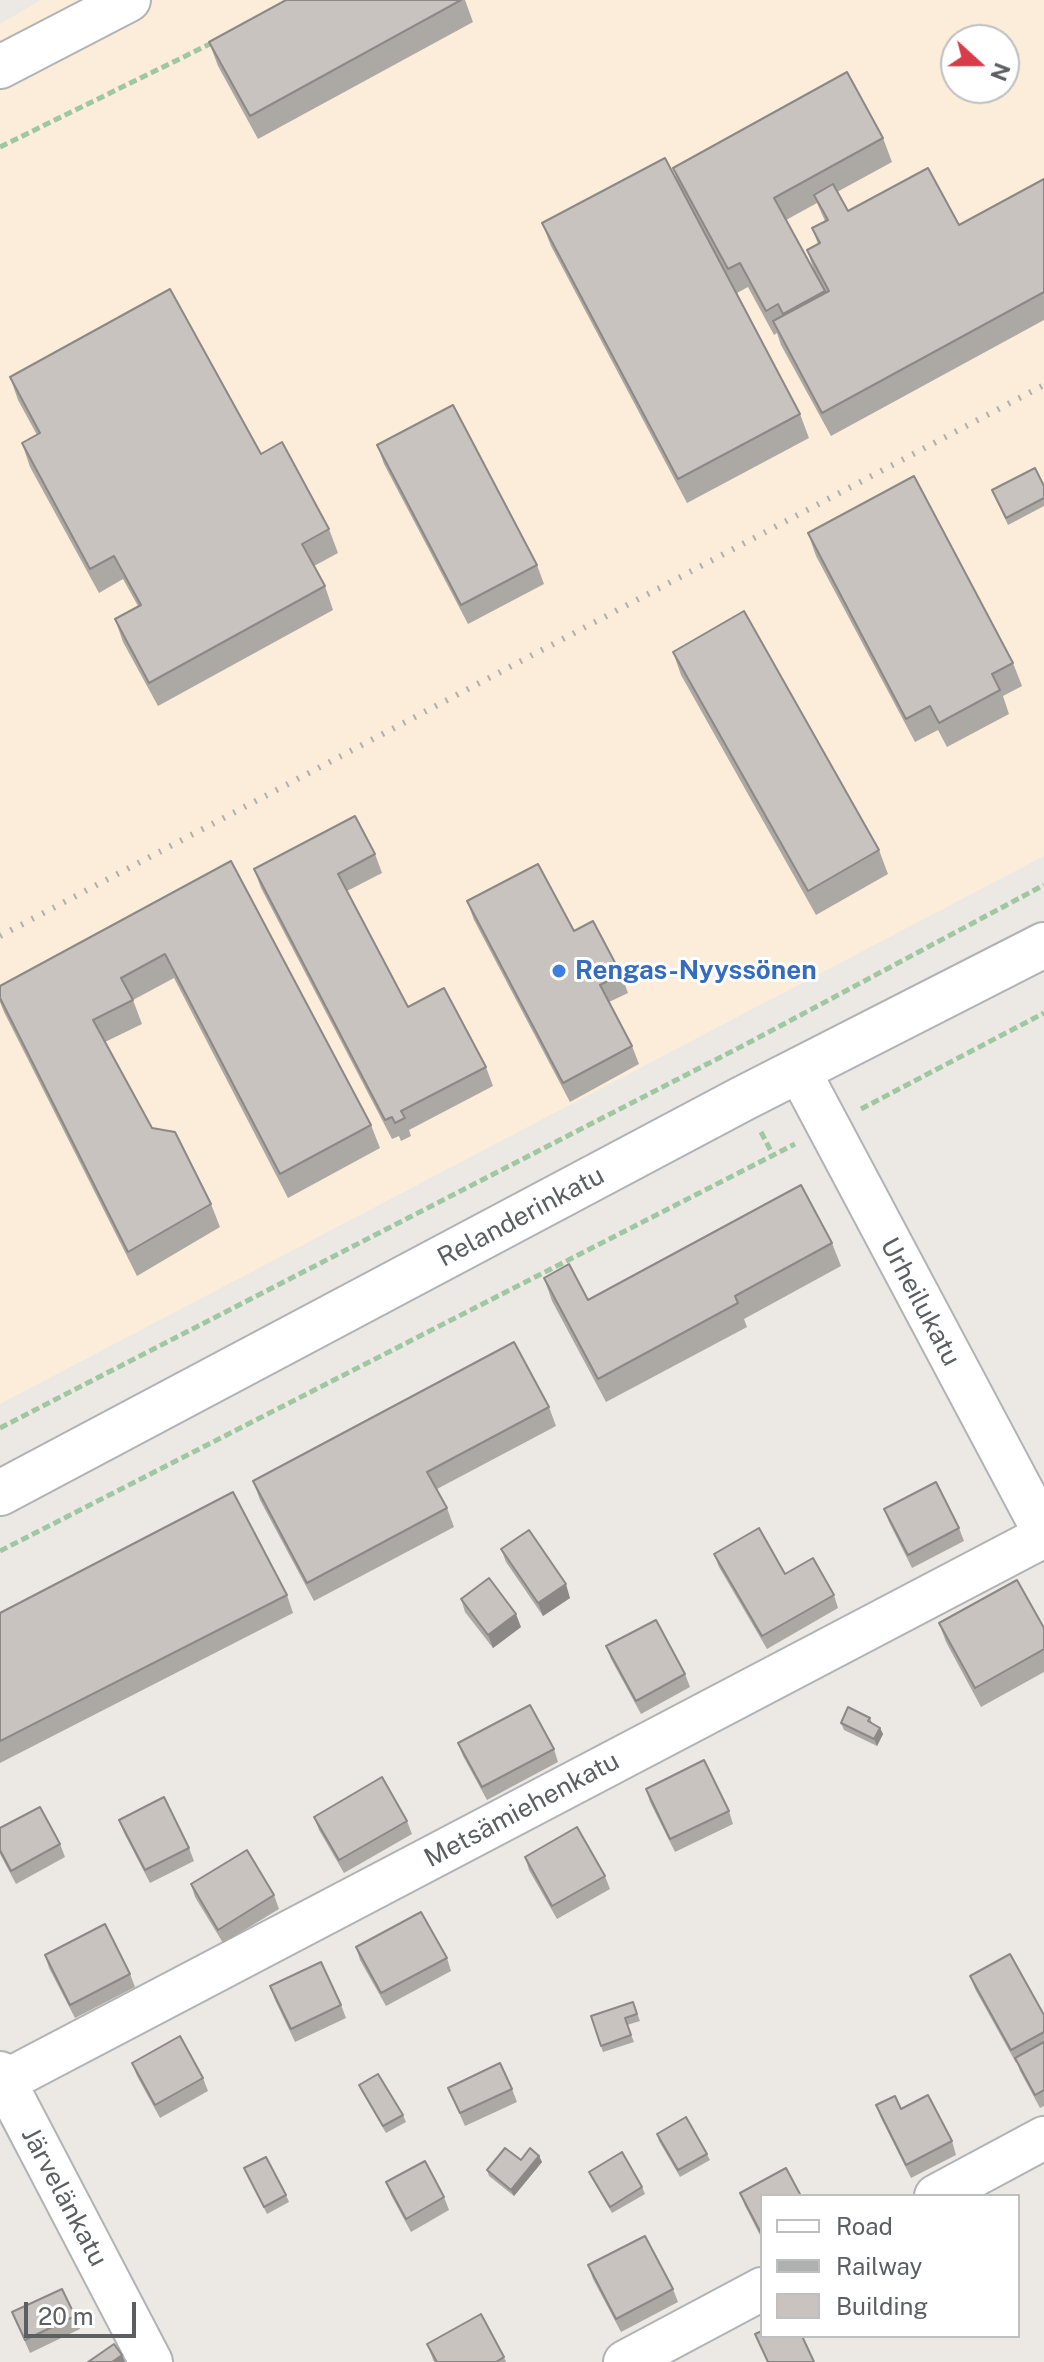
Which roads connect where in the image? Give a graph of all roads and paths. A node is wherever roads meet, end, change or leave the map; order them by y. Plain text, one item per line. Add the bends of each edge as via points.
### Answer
1 (129, 0) edge
2 (87, 10) edge
3 (224, 37) edge
4 (0, 67) edge
5 (0, 147) edge
6 (1044, 885) edge
7 (1044, 945) edge
8 (1044, 1013) edge
9 (799, 1071) junction
10 (759, 1128) dead end
11 (826, 1128) junction
12 (773, 1155) junction
13 (0, 1428) edge
14 (0, 1493) edge
15 (1044, 1534) edge
16 (0, 1551) edge
17 (1, 2080) edge
18 (1044, 2138) edge
19 (940, 2194) edge
20 (760, 2290) edge
21 (151, 2362) edge
22 (625, 2362) edge

1 - 2 street
2 - 4 street
3 - 5 path
6 - 13 path
7 - 9 main road, Relanderinkatu
8 - 11 path
9 - 11 street, Urheilukatu
9 - 14 main road, Relanderinkatu
10 - 12 path
11 - 12 path
11 - 15 street, Urheilukatu
12 - 16 path
15 - 17 street, Metsämiehenkatu
17 - 21 street, Järvelänkatu
18 - 19 street
20 - 22 street

